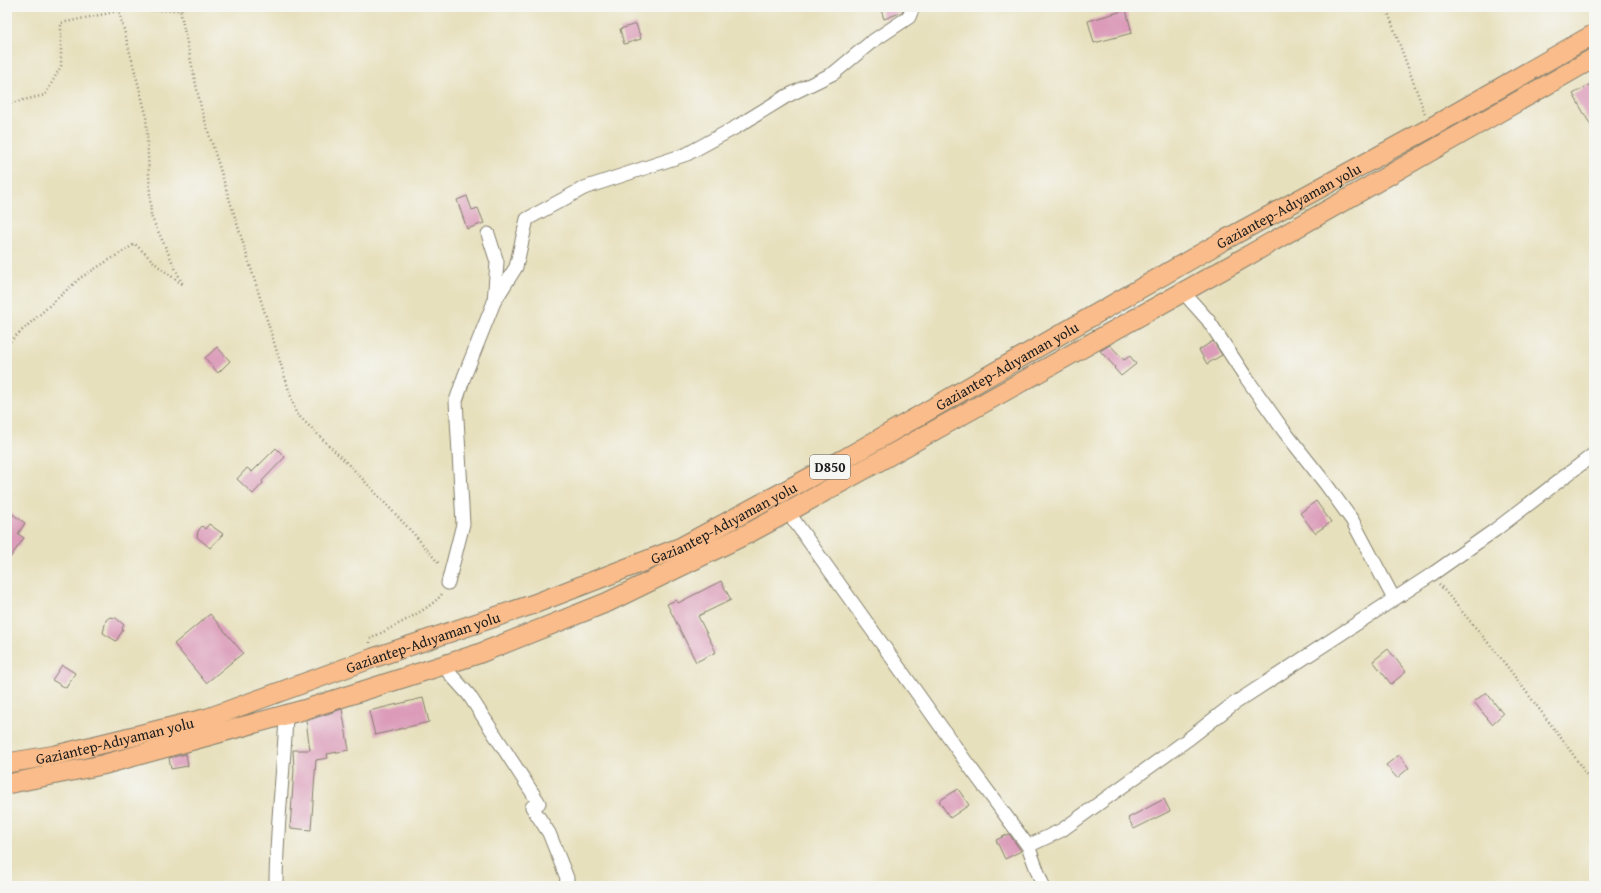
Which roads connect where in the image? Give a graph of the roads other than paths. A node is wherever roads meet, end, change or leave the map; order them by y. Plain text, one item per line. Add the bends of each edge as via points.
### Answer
1 (913, 7) edge
2 (1594, 34) edge
3 (1594, 58) edge
4 (488, 234) dead end
5 (1183, 292) junction
6 (494, 302) junction
7 (1594, 454) edge
8 (788, 512) junction
9 (448, 583) road end
10 (1394, 599) junction
11 (442, 666) junction
12 (286, 715) junction
13 (7, 763) edge
14 (7, 784) edge
15 (1028, 846) junction
16 (276, 886) edge
17 (566, 886) edge
18 (1043, 886) edge

1 - 6 street via 909,17 870,43 834,73 738,126 686,154 584,188 527,220 516,267
2 - 13 highway, Gaziantep-Adıyaman yolu / D850 via 1430,128 1221,242 844,459 681,547 534,604 208,718 56,755
3 - 5 highway, Gaziantep-Adıyaman yolu / D850
4 - 6 street via 497,262
5 - 8 highway, Gaziantep-Adıyaman yolu / D850
5 - 10 street via 1208,320 1284,431 1352,520
6 - 9 street via 456,401 463,524
7 - 10 street via 1495,530
8 - 11 highway, Gaziantep-Adıyaman yolu / D850 via 608,602
8 - 15 street
10 - 15 street via 1232,704 1187,740 1062,830
11 - 12 highway, Gaziantep-Adıyaman yolu / D850
11 - 17 street via 469,695 539,803 532,807 549,833 567,878
12 - 14 highway, Gaziantep-Adıyaman yolu / D850 via 102,765
12 - 16 street
15 - 18 street

